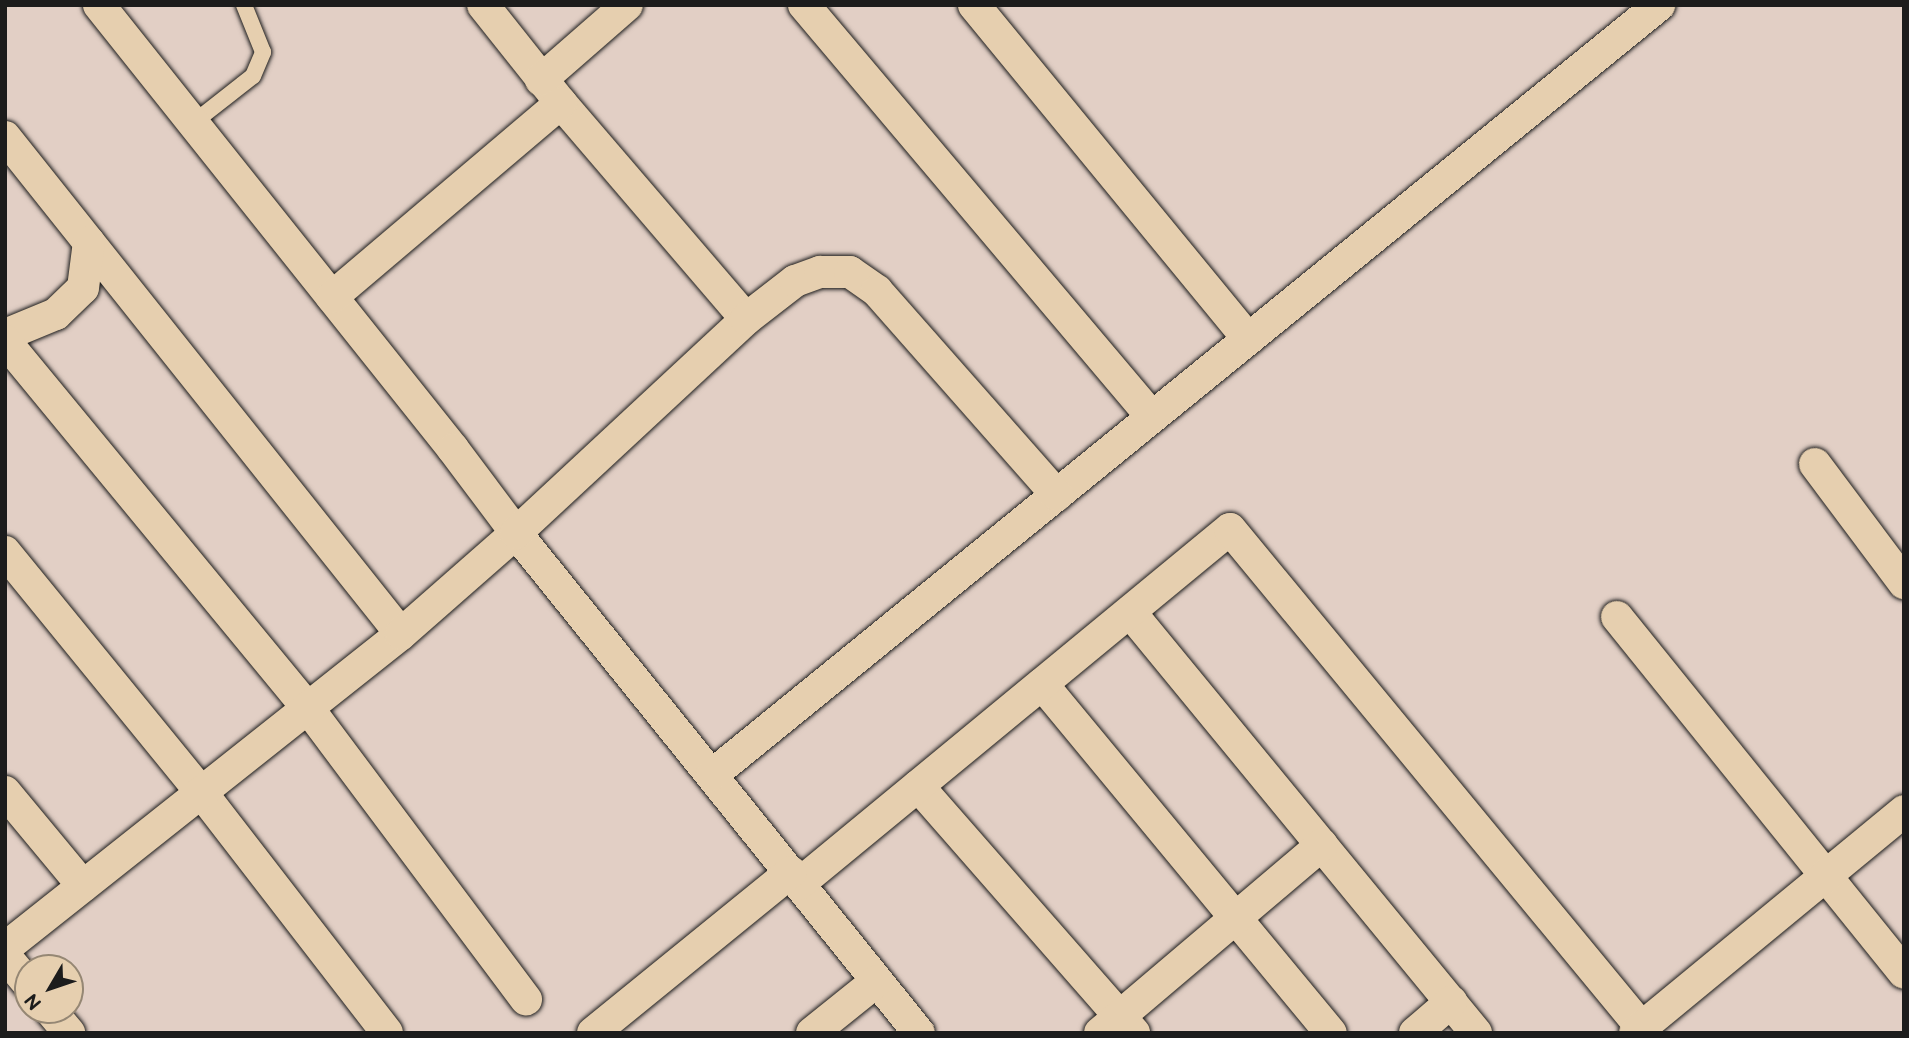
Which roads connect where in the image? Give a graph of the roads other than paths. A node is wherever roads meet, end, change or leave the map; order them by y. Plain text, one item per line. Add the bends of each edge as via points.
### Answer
1 (99, 5) edge
2 (244, 5) edge
3 (482, 5) edge
4 (627, 5) edge
5 (804, 5) edge
6 (974, 5) edge
7 (1659, 5) edge
8 (551, 91) junction
9 (193, 123) junction
10 (5, 137) edge
11 (89, 242) junction
12 (332, 297) junction
13 (746, 319) junction
14 (5, 335) edge
15 (1248, 339) junction
16 (5, 341) edge
17 (1152, 417) junction
18 (1815, 464) dead end
19 (1057, 495) junction
20 (516, 533) junction
21 (5, 552) edge
22 (1904, 583) edge
23 (1130, 612) junction
24 (1617, 617) dead end
25 (401, 634) junction
26 (1042, 684) junction
27 (307, 708) junction
28 (712, 775) junction
29 (918, 786) junction
30 (5, 792) edge
31 (201, 792) junction
32 (1904, 811) edge
33 (1322, 845) junction
34 (1825, 876) junction
35 (795, 878) junction
36 (83, 886) junction
37 (1237, 919) junction
38 (5, 948) edge
39 (1904, 973) edge
40 (877, 981) junction
41 (526, 999) dead end
42 (1451, 1002) junction
43 (1118, 1027) edge
44 (1641, 1031) edge
45 (387, 1033) edge
46 (593, 1033) edge
47 (812, 1033) edge
48 (919, 1033) edge
49 (1331, 1033) edge
50 (1415, 1033) edge
51 (1476, 1033) edge

1 - 9 street
2 - 9 lane via 263,51 253,76
3 - 8 street
4 - 8 street
5 - 17 street
6 - 15 street
7 - 15 street
8 - 12 street
8 - 13 street
9 - 12 street
10 - 11 street
11 - 14 street via 83,288 56,314
11 - 25 street
12 - 20 street
13 - 19 street via 795,281 820,272 849,272 877,291
13 - 20 street
15 - 17 street
16 - 27 street
17 - 19 street
18 - 22 street
19 - 28 street
20 - 25 street
20 - 28 street
21 - 31 street
23 - 26 street
23 - 33 street
23 - 44 street via 1230,529
24 - 34 street
25 - 27 street
26 - 29 street
26 - 37 street
27 - 31 street
27 - 41 street
28 - 35 street
29 - 35 street
29 - 43 street
30 - 36 street
31 - 36 street
31 - 45 street
32 - 34 street
33 - 37 street
33 - 42 street
34 - 39 street
34 - 44 street
35 - 40 street
35 - 46 street
36 - 38 street
37 - 43 street
37 - 49 street
40 - 47 street
40 - 48 street
42 - 50 street
42 - 51 street

